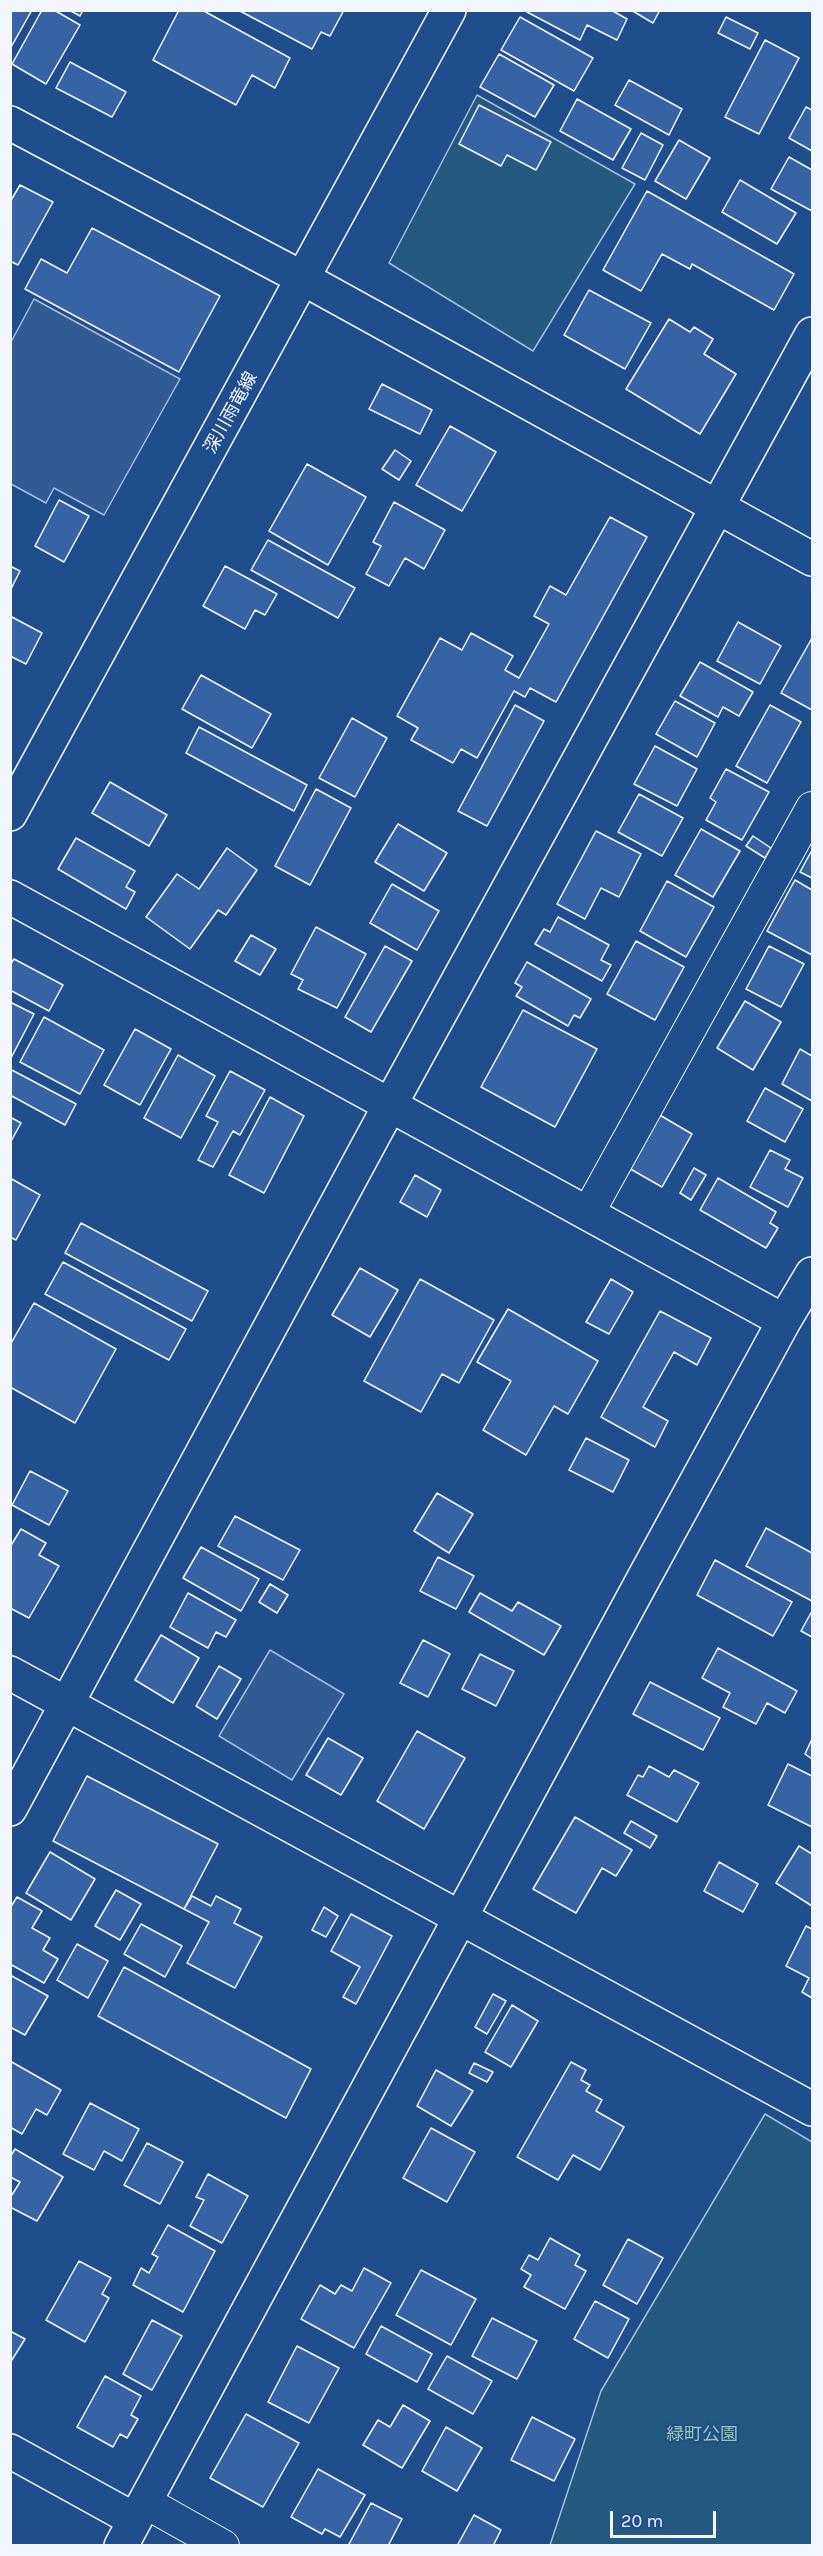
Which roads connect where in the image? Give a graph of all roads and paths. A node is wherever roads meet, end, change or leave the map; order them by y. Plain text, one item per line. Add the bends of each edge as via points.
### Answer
1 (449, 10) edge
2 (10, 123) edge
3 (304, 279) junction
4 (813, 334) edge
5 (719, 507) junction
6 (813, 558) edge
7 (813, 808) edge
8 (10, 814) edge
9 (10, 897) edge
10 (390, 1105) junction
11 (588, 1213) junction
12 (813, 1274) edge
13 (784, 1321) junction
14 (10, 1673) edge
15 (68, 1704) junction
16 (10, 1809) edge
17 (460, 1918) junction
18 (813, 2109) edge
19 (10, 2451) edge
20 (133, 2522) edge
21 (224, 2546) edge

1 - 3 street, 深川雨竜線
2 - 3 street
3 - 5 street
3 - 8 street, 深川雨竜線
4 - 5 street
5 - 6 street
5 - 10 street
7 - 11 street
9 - 10 street
10 - 11 street
10 - 15 street
11 - 13 street
12 - 13 street
13 - 17 street
14 - 15 street
15 - 16 street
15 - 17 street
17 - 18 street
17 - 20 street
19 - 20 street
20 - 21 street

